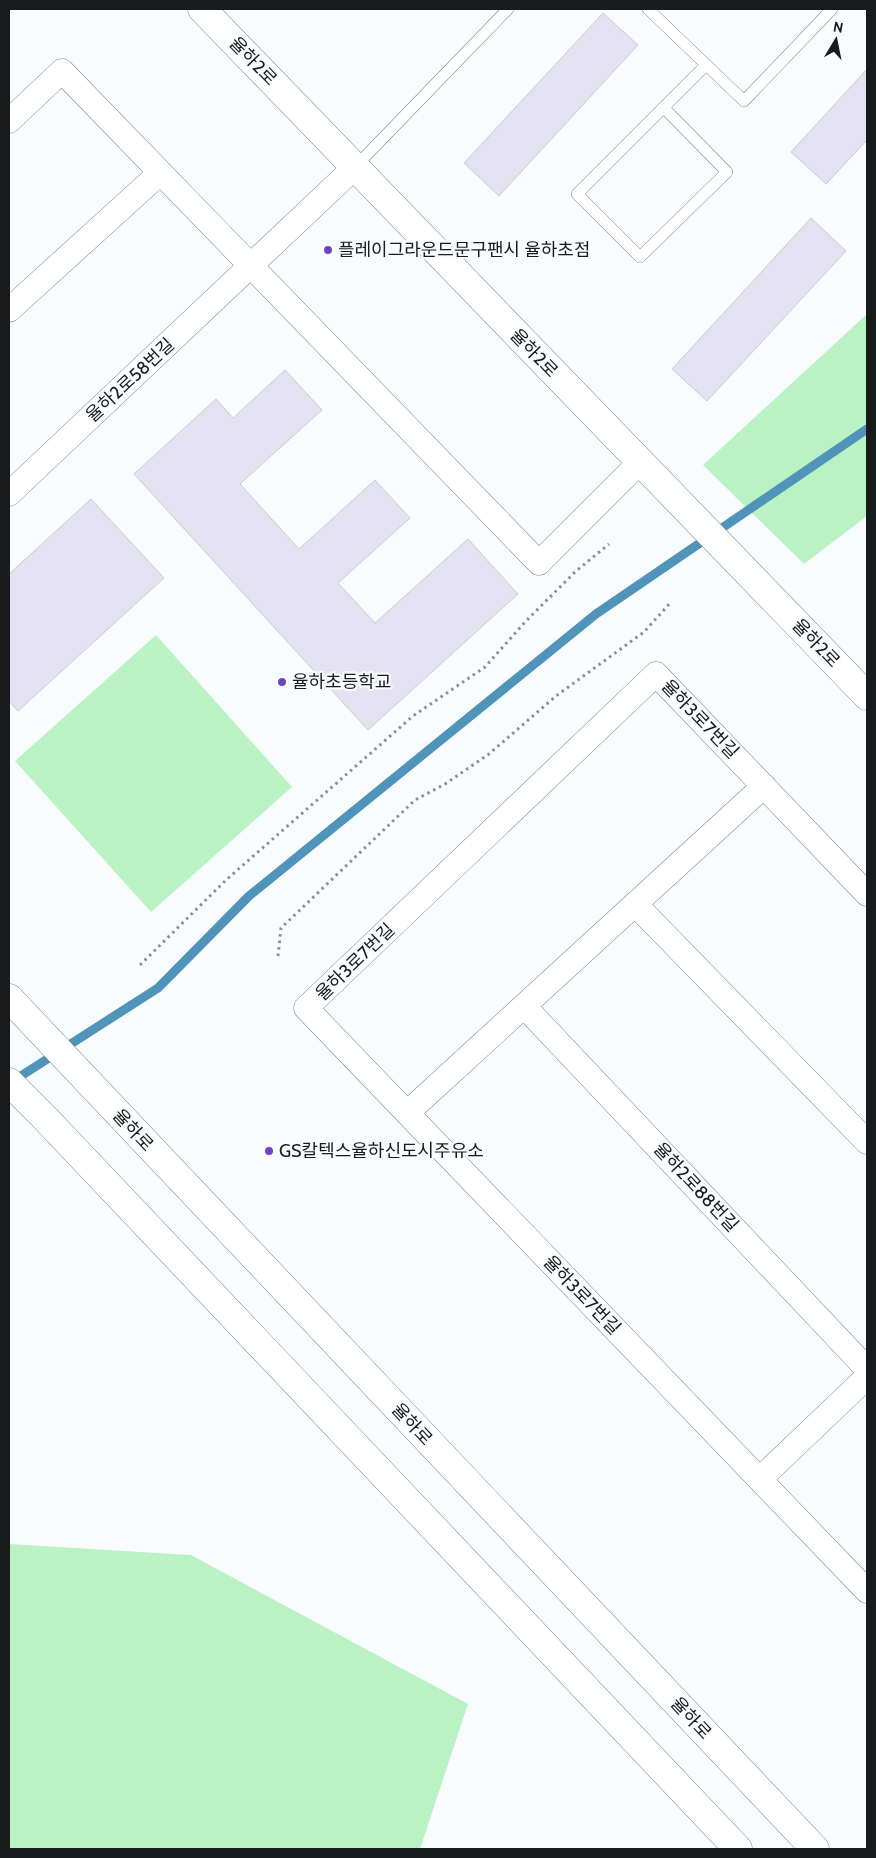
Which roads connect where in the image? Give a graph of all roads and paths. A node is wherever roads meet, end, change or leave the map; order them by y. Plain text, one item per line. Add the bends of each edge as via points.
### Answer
1 (202, 9) edge
2 (508, 9) edge
3 (648, 9) edge
4 (832, 9) edge
5 (706, 65) junction
6 (664, 108) junction
7 (9, 121) edge
8 (356, 168) junction
9 (160, 173) junction
10 (251, 266) junction
11 (9, 310) edge
12 (640, 462) junction
13 (9, 494) edge
14 (609, 544) dead end
15 (671, 602) dead end
16 (867, 696) edge
17 (764, 786) junction
18 (867, 894) edge
19 (636, 904) junction
20 (278, 956) dead end
21 (140, 964) dead end
22 (9, 998) edge
23 (524, 1006) junction
24 (9, 1082) edge
25 (407, 1113) junction
26 (867, 1142) edge
27 (867, 1369) edge
28 (867, 1378) edge
29 (760, 1479) junction
30 (867, 1592) edge
31 (738, 1849) edge
32 (815, 1849) edge

1 - 8 main road, 율하2로
2 - 8 lane
3 - 5 lane
4 - 5 lane via 744,101
5 - 6 lane
6 - 6 lane via 576,194 640,257 727,172
7 - 9 street via 62,71
8 - 10 street, 율하2로58번길
8 - 12 main road, 율하2로
9 - 10 street
9 - 11 street
10 - 12 street via 539,563
10 - 13 street, 율하2로58번길
12 - 16 main road, 율하2로
14 - 21 path via 575,572 484,667 413,716 226,880
15 - 20 path via 644,632 556,696 489,754 445,784 414,800 282,928
17 - 18 street, 율하3로7번길
17 - 19 street
17 - 25 street, 율하3로7번길 via 656,674 306,1008
19 - 23 street
19 - 26 street
22 - 32 main road, 율하로
23 - 25 street
23 - 27 street, 율하2로88번길
24 - 31 main road
25 - 29 street, 율하3로7번길
28 - 29 street
29 - 30 street, 율하3로7번길

